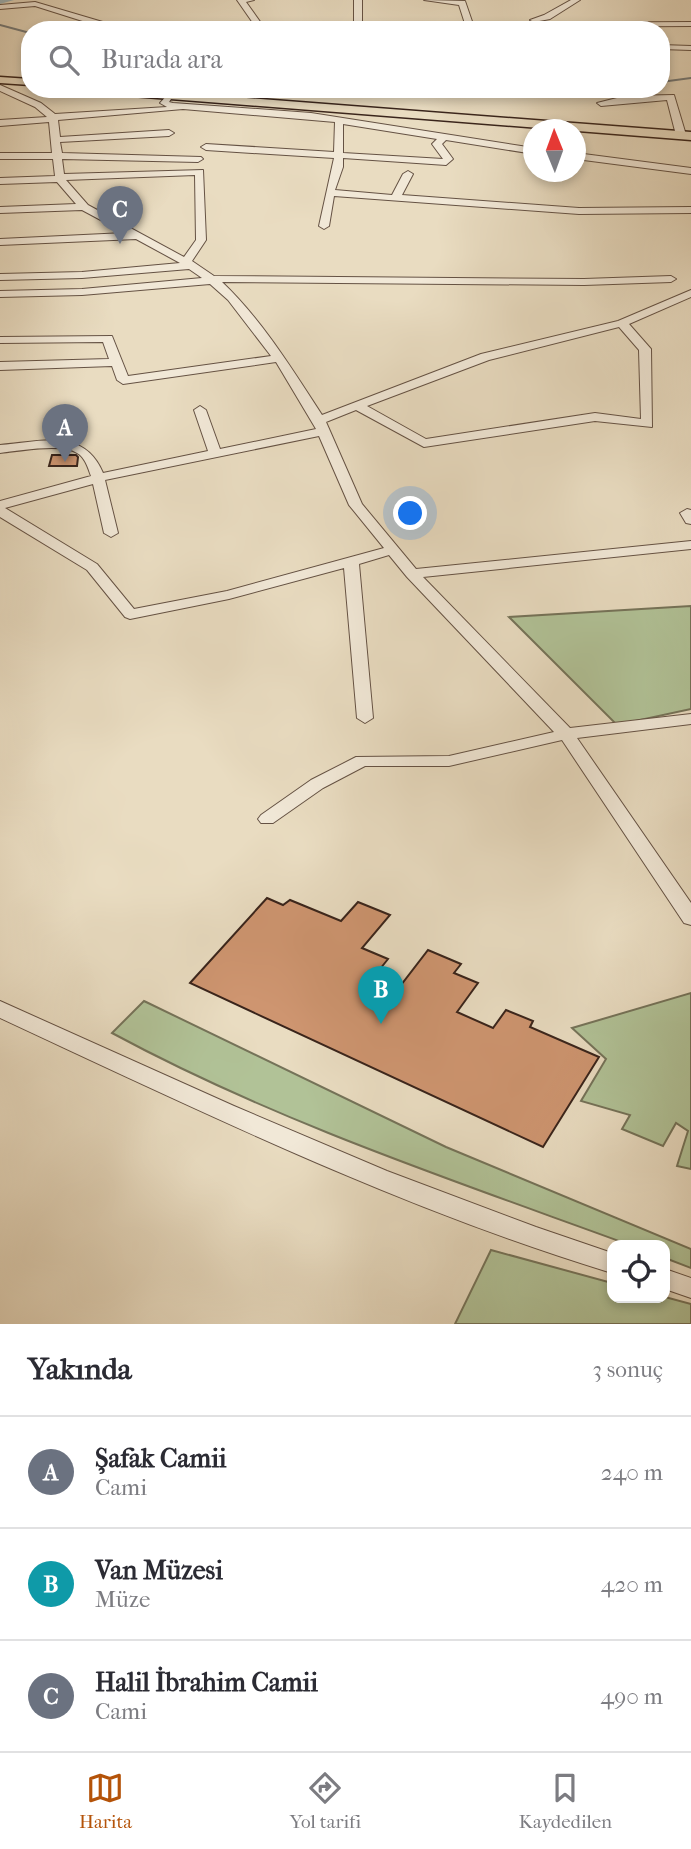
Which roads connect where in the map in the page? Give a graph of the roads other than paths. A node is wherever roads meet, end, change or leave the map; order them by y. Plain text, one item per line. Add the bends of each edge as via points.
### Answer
1 (250, 0) edge
2 (358, 0) edge
3 (428, 0) edge
4 (576, 0) edge
5 (0, 7) edge
6 (91, 21) edge
7 (255, 21) edge
8 (358, 21) edge
9 (468, 21) edge
10 (539, 21) edge
11 (670, 24) edge
12 (691, 24) edge
13 (670, 47) edge
14 (691, 48) edge
15 (0, 84) edge
16 (21, 84) edge
17 (21, 87) edge
18 (14, 89) junction
19 (21, 94) edge
20 (670, 97) edge
21 (26, 98) edge
22 (164, 98) edge
23 (227, 98) edge
24 (648, 98) edge
25 (601, 103) dead end
26 (185, 107) junction
27 (53, 118) junction
28 (339, 121) junction
29 (0, 123) edge
30 (169, 134) dead end
31 (686, 134) edge
32 (444, 137) junction
33 (55, 140) junction
34 (205, 147) dead end
35 (523, 149) edge
36 (339, 155) junction
37 (0, 156) edge
38 (57, 157) junction
39 (586, 157) edge
40 (198, 159) dead end
41 (691, 171) edge
42 (408, 174) dead end
43 (60, 178) junction
44 (0, 181) edge
45 (330, 193) junction
46 (396, 199) junction
47 (84, 207) junction
48 (0, 210) edge
49 (691, 210) edge
50 (324, 226) dead end
51 (140, 236) junction
52 (0, 242) edge
53 (189, 264) junction
54 (0, 277) edge
55 (671, 279) dead end
56 (212, 280) junction
57 (691, 293) edge
58 (0, 294) edge
59 (622, 323) junction
60 (0, 340) edge
61 (279, 358) junction
62 (117, 362) junction
63 (0, 366) edge
64 (356, 405) junction
65 (200, 411) dead end
66 (322, 425) junction
67 (0, 449) edge
68 (215, 453) junction
69 (98, 478) junction
70 (0, 505) edge
71 (0, 511) edge
72 (111, 533) dead end
73 (691, 545) edge
74 (393, 550) junction
75 (351, 560) junction
76 (412, 574) junction
77 (365, 718) dead end
78 (691, 719) edge
79 (566, 734) junction
80 (267, 819) dead end
81 (691, 918) edge
82 (0, 1009) edge
83 (607, 1261) edge
84 (670, 1281) edge
85 (691, 1288) edge

1 - 7 street via 241,1
2 - 8 street
3 - 9 street via 462,4
4 - 10 street
5 - 6 street via 35,4
11 - 12 street
13 - 14 street
15 - 16 main road
15 - 18 main road
17 - 18 main road
18 - 19 street
20 - 31 street
21 - 27 street
22 - 26 street via 166,104
23 - 31 main road
24 - 25 street
26 - 27 street
26 - 28 street
27 - 29 street
27 - 33 street
28 - 32 street
28 - 36 street
30 - 33 street
32 - 35 street
32 - 36 street via 437,144 446,162
33 - 38 street
34 - 36 street
36 - 45 street
37 - 38 street
38 - 40 street
38 - 43 street
39 - 41 street
42 - 46 street
43 - 44 street
43 - 47 street
43 - 53 street via 200,172 201,240
45 - 46 street
45 - 50 street
46 - 49 street via 579,211
47 - 48 street
47 - 51 street
51 - 52 street
51 - 53 street
53 - 54 street via 82,275
53 - 56 street
55 - 56 street
56 - 58 street
56 - 61 street
57 - 59 street
59 - 64 street via 485,357
59 - 64 street via 645,349 648,424 595,416 424,443
60 - 62 street via 108,338
61 - 62 street via 123,380
61 - 66 street
62 - 63 street
64 - 66 street
65 - 68 street
66 - 68 street
66 - 74 street via 356,505
67 - 69 street via 80,449
68 - 69 street
69 - 70 street
69 - 72 street
71 - 75 street via 92,567 130,614 229,595
73 - 76 street
74 - 75 street
74 - 76 street
75 - 77 street
76 - 79 street
78 - 79 street
79 - 80 street via 449,761 362,761 317,784
79 - 81 street
82 - 83 street via 391,1181
84 - 85 street

